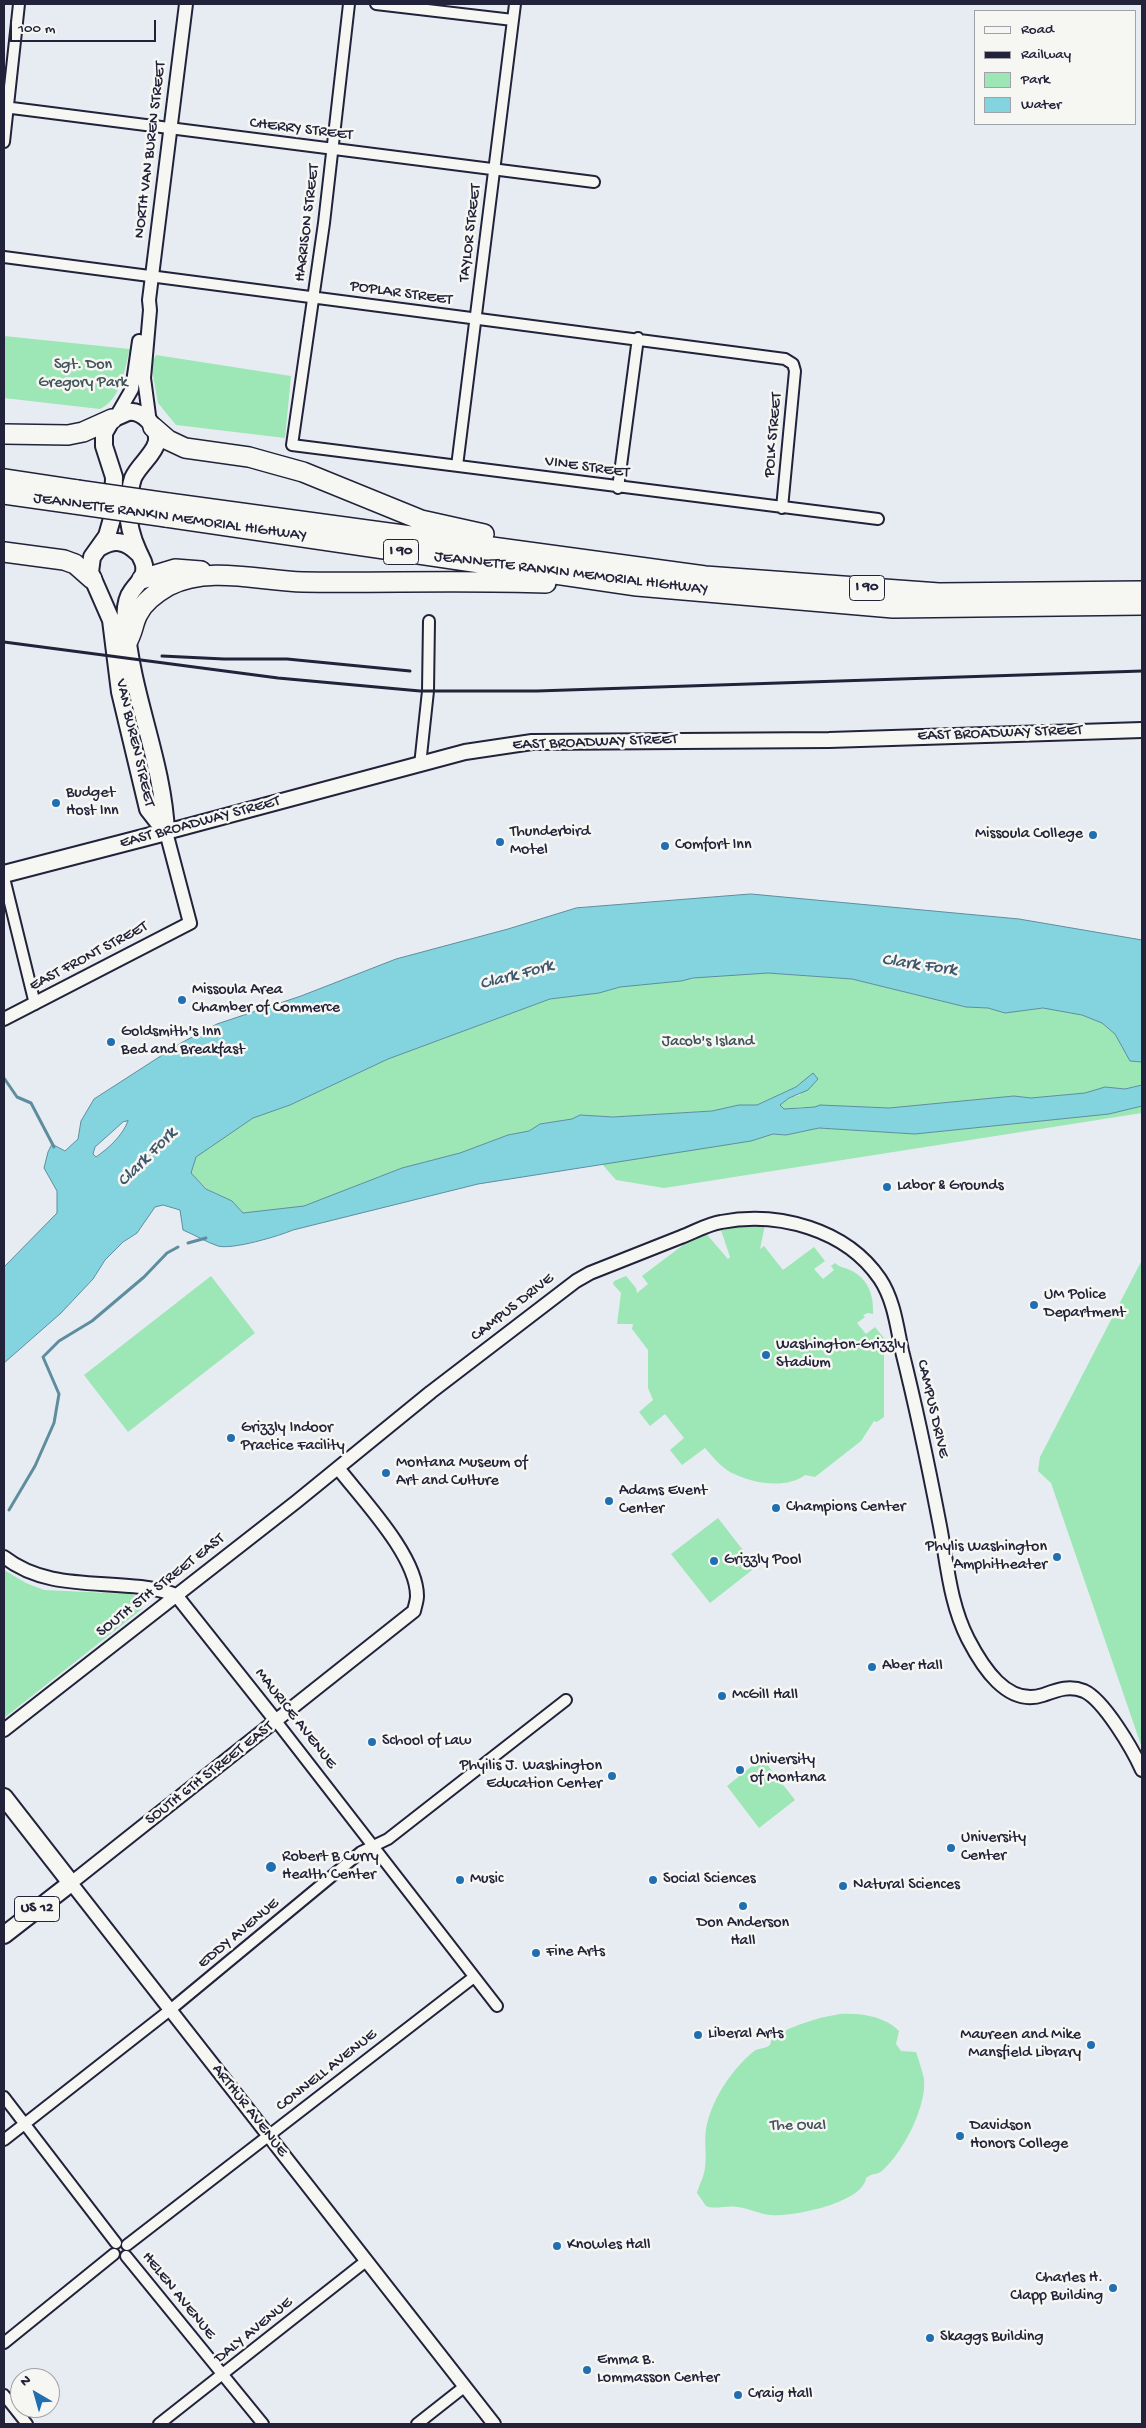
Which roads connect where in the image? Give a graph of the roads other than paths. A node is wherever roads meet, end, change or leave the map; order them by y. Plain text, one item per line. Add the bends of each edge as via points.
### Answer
1 (19, 4) edge
2 (186, 4) edge
3 (349, 4) edge
4 (376, 4) edge
5 (515, 4) edge
6 (513, 20) junction
7 (6, 107) edge
8 (170, 128) junction
9 (4, 142) edge
10 (332, 149) junction
11 (494, 168) junction
12 (594, 182) dead end
13 (4, 257) edge
14 (151, 277) junction
15 (314, 298) junction
16 (148, 300) junction
17 (476, 319) junction
18 (638, 338) junction
19 (793, 364) joint
20 (115, 417) junction
21 (152, 425) junction
22 (4, 434) edge
23 (292, 445) joint
24 (109, 458) junction
25 (141, 464) junction
26 (458, 466) junction
27 (4, 479) edge
28 (618, 488) junction
29 (4, 494) edge
30 (76, 497) junction
31 (782, 508) junction
32 (167, 510) junction
33 (878, 519) dead end
34 (98, 548) junction
35 (4, 552) edge
36 (138, 553) junction
37 (592, 560) junction
38 (230, 576) junction
39 (94, 582) junction
40 (137, 585) junction
41 (637, 586) junction
42 (1142, 591) edge
43 (1142, 605) edge
44 (429, 621) dead end
45 (127, 642) junction
46 (1142, 730) edge
47 (420, 765) junction
48 (166, 832) junction
49 (4, 876) edge
50 (35, 1004) junction
51 (4, 1019) edge
52 (338, 1468) junction
53 (4, 1557) edge
54 (176, 1595) junction
55 (566, 1700) dead end
56 (276, 1721) junction
57 (4, 1730) edge
58 (1142, 1770) edge
59 (4, 1797) edge
60 (374, 1845) junction
61 (70, 1883) junction
62 (4, 1935) edge
63 (474, 1977) junction
64 (498, 2006) dead end
65 (170, 2010) junction
66 (4, 2097) edge
67 (25, 2123) junction
68 (268, 2136) junction
69 (4, 2140) edge
70 (116, 2243) junction
71 (128, 2245) junction
72 (114, 2254) junction
73 (126, 2256) junction
74 (366, 2261) junction
75 (4, 2342) edge
76 (224, 2375) junction
77 (464, 2387) junction
78 (4, 2395) edge
79 (27, 2424) edge
80 (159, 2424) edge
81 (263, 2424) edge
82 (417, 2424) edge
83 (494, 2424) edge

1 - 7 street
2 - 8 street, NORTH VAN BUREN STREET
3 - 10 street, HARRISON STREET
4 - 6 street
5 - 6 street, TAYLOR STREET
6 - 11 street, TAYLOR STREET
7 - 8 street, CHERRY STREET
7 - 9 street
8 - 10 street, CHERRY STREET
8 - 14 street, NORTH VAN BUREN STREET
10 - 11 street, CHERRY STREET
10 - 15 street, HARRISON STREET
11 - 12 street, CHERRY STREET
11 - 17 street, TAYLOR STREET
13 - 14 street, POPLAR STREET
14 - 15 street, POPLAR STREET
14 - 16 street, NORTH VAN BUREN STREET
15 - 17 street, POPLAR STREET
15 - 23 street, HARRISON STREET
16 - 20 street, VAN BUREN STREET via 143,312 132,389
16 - 21 street, VAN BUREN STREET via 150,310 144,378
17 - 18 street, POPLAR STREET
17 - 26 street, TAYLOR STREET
18 - 19 street, POPLAR STREET via 785,359
18 - 28 street
19 - 31 street, POLK STREET
20 - 21 highway via 136,412
20 - 22 highway via 83,432 68,435
20 - 24 highway, VAN BUREN STREET via 105,428 103,436
21 - 25 highway, VAN BUREN STREET via 155,448
21 - 37 highway via 168,440 185,448 274,464 303,472 421,520
23 - 26 street, VINE STREET
24 - 25 highway via 125,465
24 - 34 highway, VAN BUREN STREET via 115,488 113,515 107,536
25 - 36 highway, VAN BUREN STREET via 132,479 128,506 128,521
26 - 28 street, VINE STREET
27 - 30 highway, JEANNETTE RANKIN MEMORIAL HIGHWAY / I 90
28 - 31 street, VINE STREET
29 - 30 highway, JEANNETTE RANKIN MEMORIAL HIGHWAY / I 90
30 - 32 highway, JEANNETTE RANKIN MEMORIAL HIGHWAY / I 90, bridge
31 - 33 street, VINE STREET
32 - 37 highway, JEANNETTE RANKIN MEMORIAL HIGHWAY / I 90
32 - 41 highway, JEANNETTE RANKIN MEMORIAL HIGHWAY / I 90
34 - 36 highway via 111,542 121,542
34 - 39 highway, VAN BUREN STREET via 90,564
35 - 39 highway via 64,560 75,564
36 - 40 highway, VAN BUREN STREET via 144,565
37 - 42 highway, JEANNETTE RANKIN MEMORIAL HIGHWAY / I 90 via 706,576 939,593
38 - 40 highway via 175,569
38 - 41 highway via 302,582 469,580
38 - 45 highway via 181,581 158,593 145,603 138,614
39 - 40 highway via 113,594
39 - 48 highway, VAN BUREN STREET via 111,620 120,692 148,809
40 - 45 highway, VAN BUREN STREET via 126,608
41 - 43 highway, JEANNETTE RANKIN MEMORIAL HIGHWAY / I 90 via 893,608
44 - 47 street via 428,691
45 - 48 highway, VAN BUREN STREET via 165,804
46 - 47 main road, EAST BROADWAY STREET via 829,740 532,742 479,749
47 - 48 main road, EAST BROADWAY STREET
48 - 49 highway, EAST BROADWAY STREET
48 - 50 street, EAST FRONT STREET via 190,923
49 - 50 street
50 - 51 street, EAST FRONT STREET
52 - 54 street, SOUTH 5TH STREET EAST
52 - 56 street, SOUTH 6TH STREET EAST via 405,1558 418,1597 414,1611
52 - 58 street, CAMPUS DRIVE via 556,1295 590,1273 719,1222 763,1218 808,1227 855,1253 880,1279 888,1296 927,1459 956,1612 969,1641 1011,1694 1041,1696 1062,1688 1073,1688 1090,1696 1119,1730
53 - 54 street via 44,1577 155,1588
54 - 56 street, MAURICE AVENUE
54 - 57 street, SOUTH 5TH STREET EAST
55 - 60 street, EDDY AVENUE via 388,1839
56 - 60 street, MAURICE AVENUE
56 - 61 street, SOUTH 6TH STREET EAST / US 12
59 - 61 highway, ARTHUR AVENUE
60 - 63 street, MAURICE AVENUE
60 - 65 street, EDDY AVENUE via 361,1852
61 - 62 highway, SOUTH 6TH STREET EAST / US 12
61 - 65 street, ARTHUR AVENUE
63 - 64 street, MAURICE AVENUE
63 - 68 street, CONNELL AVENUE
65 - 67 street, EDDY AVENUE
65 - 68 street, ARTHUR AVENUE
66 - 67 street
67 - 69 street, EDDY AVENUE
67 - 70 street
68 - 71 street, CONNELL AVENUE
68 - 74 street, ARTHUR AVENUE
70 - 71 street
70 - 72 street
71 - 73 street
72 - 73 street via 120,2258
72 - 75 street
73 - 76 street, HELEN AVENUE
74 - 76 street, DALY AVENUE
74 - 77 street, ARTHUR AVENUE
76 - 80 street, DALY AVENUE
76 - 81 street, HELEN AVENUE
77 - 82 street
77 - 83 street, ARTHUR AVENUE
78 - 79 street

